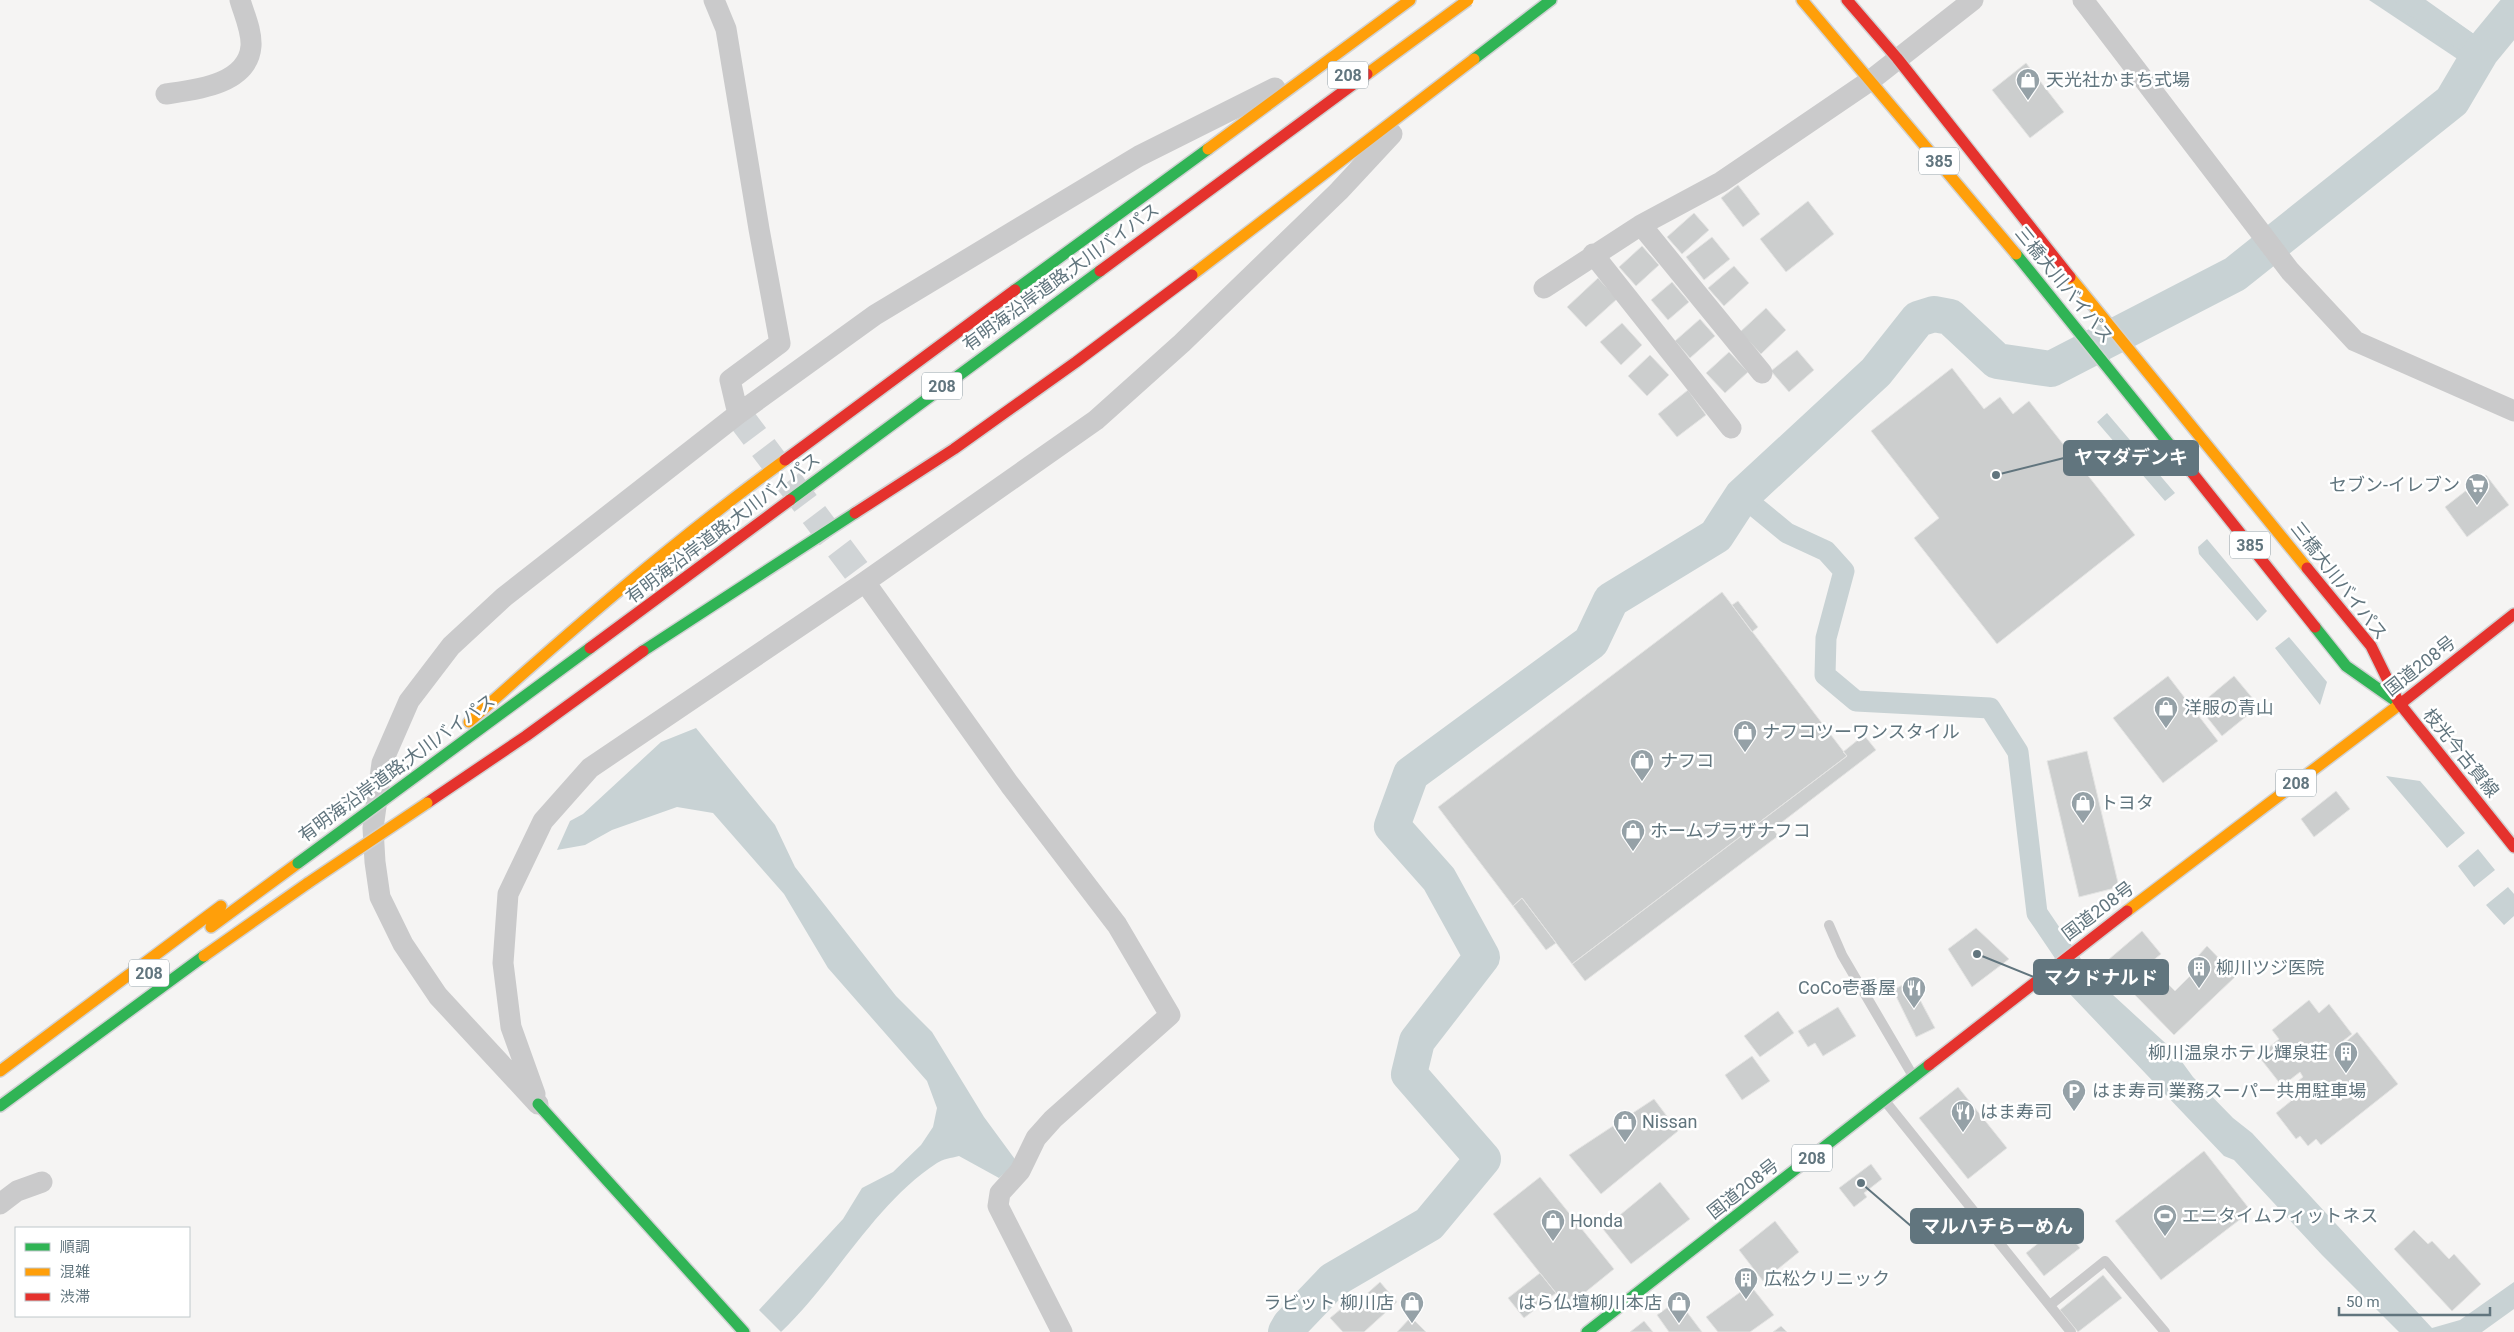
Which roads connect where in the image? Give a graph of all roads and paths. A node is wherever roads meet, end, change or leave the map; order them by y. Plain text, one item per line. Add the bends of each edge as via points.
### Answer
1 (240, 0) edge
2 (714, 0) edge
3 (1410, 0) edge
4 (1450, 0) edge
5 (1468, 0) edge
6 (1550, 0) edge
7 (1802, 0) edge
8 (1847, 0) edge
9 (1973, 0) edge
10 (2083, 0) edge
11 (1897, 58) junction
12 (1312, 70) junction
13 (1871, 80) junction
14 (166, 94) dead end
15 (1428, 95) junction
16 (1641, 224) junction
17 (1593, 254) junction
18 (1096, 259) dead end
19 (1544, 288) dead end
20 (1762, 373) dead end
21 (2514, 411) edge
22 (738, 414) junction
23 (1731, 428) dead end
24 (865, 582) junction
25 (2514, 614) edge
26 (574, 645) dead end
27 (2400, 704) junction
28 (389, 781) dead end
29 (366, 798) dead end
30 (343, 815) dead end
31 (2514, 847) edge
32 (1829, 925) dead end
33 (0, 1071) edge
34 (1914, 1077) junction
35 (0, 1084) edge
36 (1885, 1101) junction
37 (538, 1104) junction
38 (0, 1106) edge
39 (42, 1182) dead end
40 (0, 1204) edge
41 (2050, 1305) junction
42 (744, 1332) edge
43 (1062, 1332) edge
44 (1587, 1332) edge
45 (2072, 1332) edge
46 (2165, 1332) edge

1 - 14 street via 251,46 244,64 211,87
2 - 22 street via 727,38 780,343 730,380
3 - 12 main road
4 - 18 main road, 有明海沿岸道路;大川バイパス / 208
5 - 35 main road, 有明海沿岸道路;大川バイパス / 208, bridge
6 - 15 main road
7 - 13 main road, 三橋大川バイパス / 385
8 - 11 main road, 三橋大川バイパス / 385
9 - 11 street
10 - 21 street via 2290,271 2355,341
11 - 13 street
11 - 27 main road, 三橋大川バイパス / 385 via 2096,310 2371,646
12 - 22 street via 1138,156 875,315
12 - 26 main road, 有明海沿岸道路;大川バイパス via 708,516 557,642 466,725
13 - 16 street via 1721,182
13 - 27 main road, 三橋大川バイパス / 385 via 2113,372 2346,666
15 - 24 street via 1339,191 1182,343 1096,420
15 - 38 main road, bridge via 1076,362 954,449 617,668 526,736 234,934
16 - 17 street
16 - 20 street
17 - 19 street
17 - 23 street
22 - 37 street via 504,597 451,646 409,702 382,764 374,828 374,862 380,897 403,944 438,996
24 - 37 street via 590,768 543,821 508,894 503,963 510,1027
24 - 43 street via 1010,785 1117,925 1170,1015 1054,1119 1036,1138 1020,1171 1000,1193 998,1206
25 - 27 main road, 国道208号 / 208
27 - 31 main road, 枝光今古賀線
27 - 34 main road, 国道208号 / 208
28 - 29 main road, 有明海沿岸道路;大川バイパス
30 - 33 main road, 有明海沿岸道路;大川バイパス / 208
32 - 34 lane via 1842,955
34 - 36 main road, 国道208号 / 208
36 - 41 lane
36 - 44 main road, 国道208号 / 208
37 - 42 main road
39 - 40 street via 18,1191
41 - 45 lane
41 - 46 lane via 2105,1261

